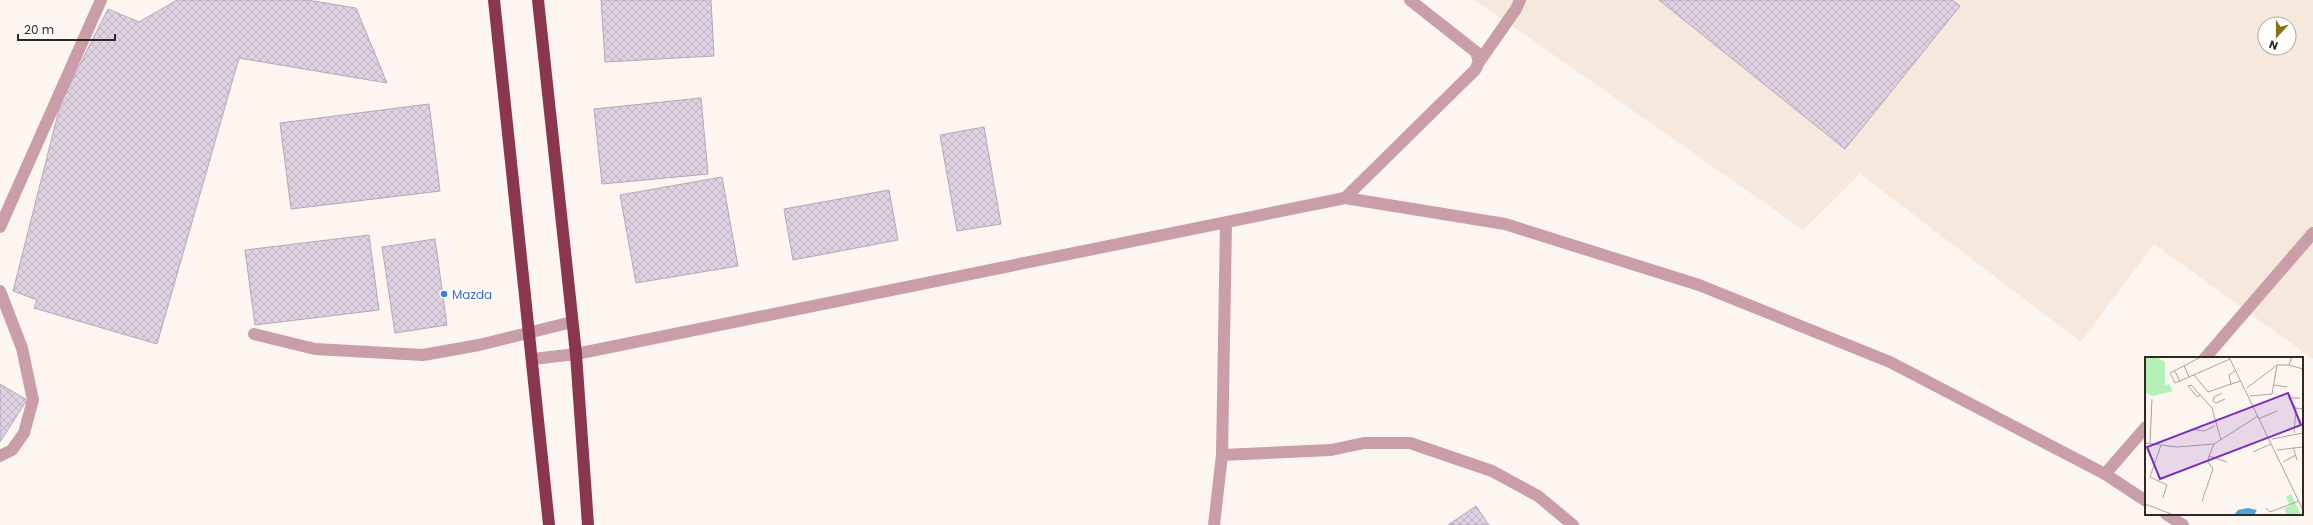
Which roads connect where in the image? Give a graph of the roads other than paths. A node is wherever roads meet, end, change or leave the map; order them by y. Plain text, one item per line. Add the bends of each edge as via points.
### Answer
1 (101, 0) edge
2 (494, 0) edge
3 (538, 0) edge
4 (1410, 0) edge
5 (1520, 0) edge
6 (1479, 62) junction
7 (1345, 198) junction
8 (1226, 223) junction
9 (0, 227) edge
10 (2313, 233) edge
11 (0, 291) edge
12 (572, 322) junction
13 (529, 332) junction
14 (254, 334) dead end
15 (576, 354) junction
16 (2206, 357) edge
17 (533, 359) junction
18 (2145, 428) edge
19 (1222, 455) junction
20 (0, 456) edge
21 (2105, 474) junction
22 (2145, 500) edge
23 (2168, 515) edge
24 (549, 525) edge
25 (588, 525) edge
26 (1214, 525) edge
27 (1573, 525) edge
28 (2183, 525) edge

1 - 9 street
2 - 13 highway
3 - 12 highway
4 - 6 street via 1476,52
5 - 6 street
6 - 7 street via 1475,70
7 - 8 street
7 - 21 street via 1505,224 1699,285 1890,362
8 - 15 street
8 - 19 street
10 - 16 street
11 - 20 street via 22,348 33,400 24,433 12,450
12 - 13 street
12 - 15 highway
13 - 14 street via 479,345 423,355 315,349
13 - 17 highway
15 - 17 street
15 - 25 highway
17 - 24 highway
18 - 21 street
19 - 26 street
19 - 27 street via 1331,450 1364,443 1410,443 1492,471 1538,496
21 - 22 street
23 - 28 street

